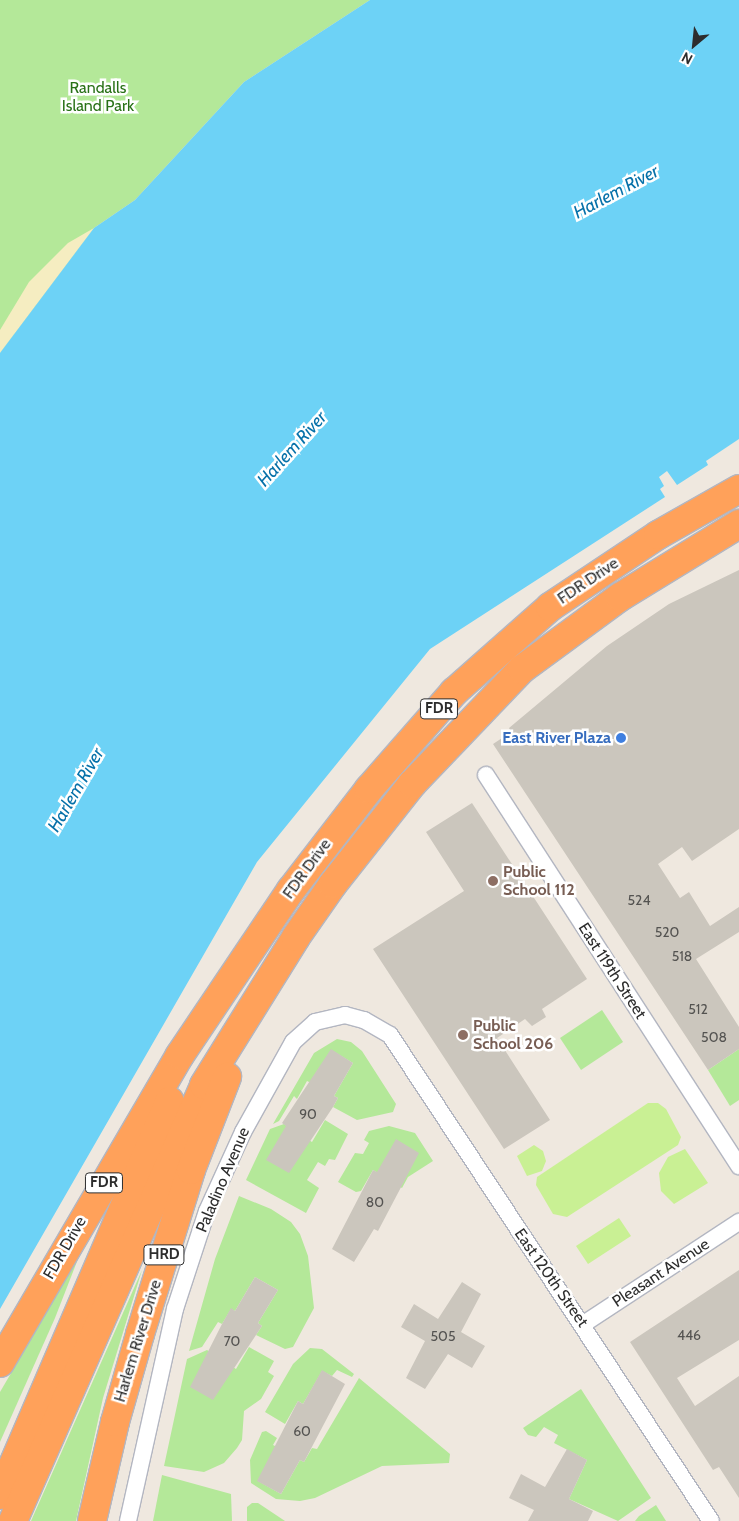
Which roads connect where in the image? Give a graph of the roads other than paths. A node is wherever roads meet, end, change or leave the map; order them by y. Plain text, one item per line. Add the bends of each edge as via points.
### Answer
1 (739, 489) edge
2 (739, 524) edge
3 (486, 775) dead end
4 (260, 997) junction
5 (212, 1006) junction
6 (390, 1035) joint
7 (739, 1166) edge
8 (739, 1222) edge
9 (582, 1324) junction
10 (0, 1363) edge
11 (0, 1495) edge
12 (13, 1521) edge
13 (92, 1521) edge
14 (128, 1521) edge
15 (711, 1521) edge

1 - 5 highway, FDR Drive / FDR via 658,535 550,607 454,692 328,839
2 - 4 highway, FDR Drive / FDR via 570,632 496,694 412,784 366,842 296,937
3 - 7 street, East 119th Street
4 - 12 highway via 204,1085 192,1110
4 - 13 highway, Harlem River Drive / HRD via 205,1131 177,1214 125,1383
5 - 10 highway, FDR Drive / FDR via 80,1222
5 - 11 highway
6 - 9 street, East 120th Street
6 - 14 street, Paladino Avenue via 364,1020 345,1015 315,1022 293,1042 256,1108 208,1211 189,1265 159,1374
8 - 9 street, Pleasant Avenue
9 - 15 street, East 120th Street

